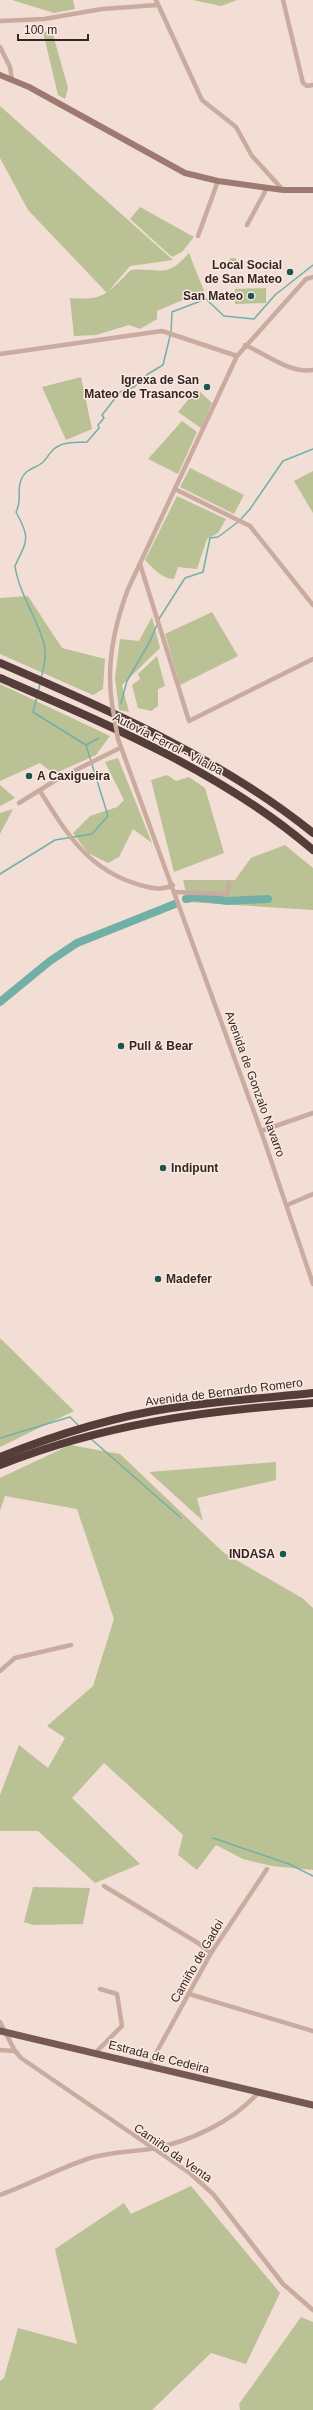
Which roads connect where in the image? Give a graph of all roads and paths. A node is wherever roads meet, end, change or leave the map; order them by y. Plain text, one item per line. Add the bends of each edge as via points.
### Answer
1 (156, 0) edge
2 (283, 0) edge
3 (157, 5) junction
4 (0, 21) edge
5 (0, 46) edge
6 (0, 75) edge
7 (12, 80) junction
8 (313, 85) edge
9 (218, 181) junction
10 (267, 188) junction
11 (283, 190) junction
12 (313, 190) edge
13 (247, 225) dead end
14 (198, 236) dead end
15 (313, 277) edge
16 (245, 345) junction
17 (0, 354) edge
18 (237, 356) junction
19 (313, 370) edge
20 (175, 489) junction
21 (140, 564) junction
22 (313, 605) edge
23 (313, 659) edge
24 (0, 663) edge
25 (0, 678) edge
26 (120, 748) junction
27 (40, 791) junction
28 (19, 803) dead end
29 (313, 833) edge
30 (313, 850) edge
31 (229, 883) dead end
32 (173, 885) junction
33 (175, 892) junction
34 (313, 1113) edge
35 (261, 1130) junction
36 (313, 1194) edge
37 (287, 1205) junction
38 (313, 1284) edge
39 (313, 1393) edge
40 (313, 1403) edge
41 (0, 1457) edge
42 (0, 1465) edge
43 (71, 1644) dead end
44 (0, 1671) edge
45 (266, 1869) dead end
46 (104, 1886) dead end
47 (211, 1953) junction
48 (100, 1989) dead end
49 (189, 1994) junction
50 (0, 2022) edge
51 (2, 2031) edge
52 (313, 2031) edge
53 (0, 2050) edge
54 (15, 2051) junction
55 (95, 2053) junction
56 (149, 2066) junction
57 (259, 2092) junction
58 (313, 2105) edge
59 (151, 2148) junction
60 (0, 2195) edge
61 (313, 2310) edge

1 - 3 street
2 - 8 street via 303,83 307,86
3 - 4 street via 102,9 44,19
3 - 11 street via 202,100 236,127 252,156
5 - 7 street via 10,66
6 - 7 main road
7 - 9 main road via 29,87 171,167
9 - 10 main road
9 - 14 street
10 - 11 main road
10 - 13 street
11 - 12 main road
15 - 16 street, Avenida de Gonzalo Navarro via 306,279
16 - 18 street, Avenida de Gonzalo Navarro
16 - 19 street via 290,367 302,371
17 - 18 street via 162,331
18 - 20 street, Avenida de Gonzalo Navarro
20 - 21 street, Avenida de Gonzalo Navarro
20 - 22 street via 250,526
21 - 23 street via 189,721
21 - 26 street, Avenida de Gonzalo Navarro, bridge via 118,616 112,649 110,690
24 - 29 highway, Autovía Ferrol - Vilalba via 107,711 205,760 244,782
25 - 30 highway, Autovía Ferrol - Vilalba via 107,726 215,781 259,809
26 - 27 street via 56,780
26 - 32 street, Avenida de Gonzalo Navarro
27 - 28 street
27 - 32 street via 67,834 91,860 135,883 162,889
31 - 33 street via 228,894
32 - 33 street, Avenida de Gonzalo Navarro
33 - 35 street, Avenida de Gonzalo Navarro
34 - 35 street
35 - 37 street, Avenida de Gonzalo Navarro
36 - 37 street
37 - 38 street, Avenida de Gonzalo Navarro
39 - 41 highway, Avenida de Bernardo Romero via 138,1414 40,1441
40 - 42 highway, Avenida de Bernardo Romero via 173,1417 139,1423 38,1450
43 - 44 street via 15,1658
45 - 47 street, Camiño de Gadoi
46 - 47 street via 198,1942
47 - 49 street, Camiño de Gadoi
48 - 55 street via 117,1994 122,2026
49 - 52 street
49 - 56 street, Camiño de Gadoi
50 - 51 street, Camiño da Venta
51 - 54 street, Camiño da Venta
51 - 55 main road, Estrada de Cedeira
53 - 54 street
54 - 59 street, Camiño da Venta via 21,2058
55 - 56 main road, Estrada de Cedeira
56 - 57 main road, Estrada de Cedeira
57 - 58 main road, Estrada de Cedeira
57 - 59 street via 252,2101 202,2134
59 - 60 street via 86,2159
59 - 61 street, Camiño da Venta via 191,2174 213,2194 283,2284

